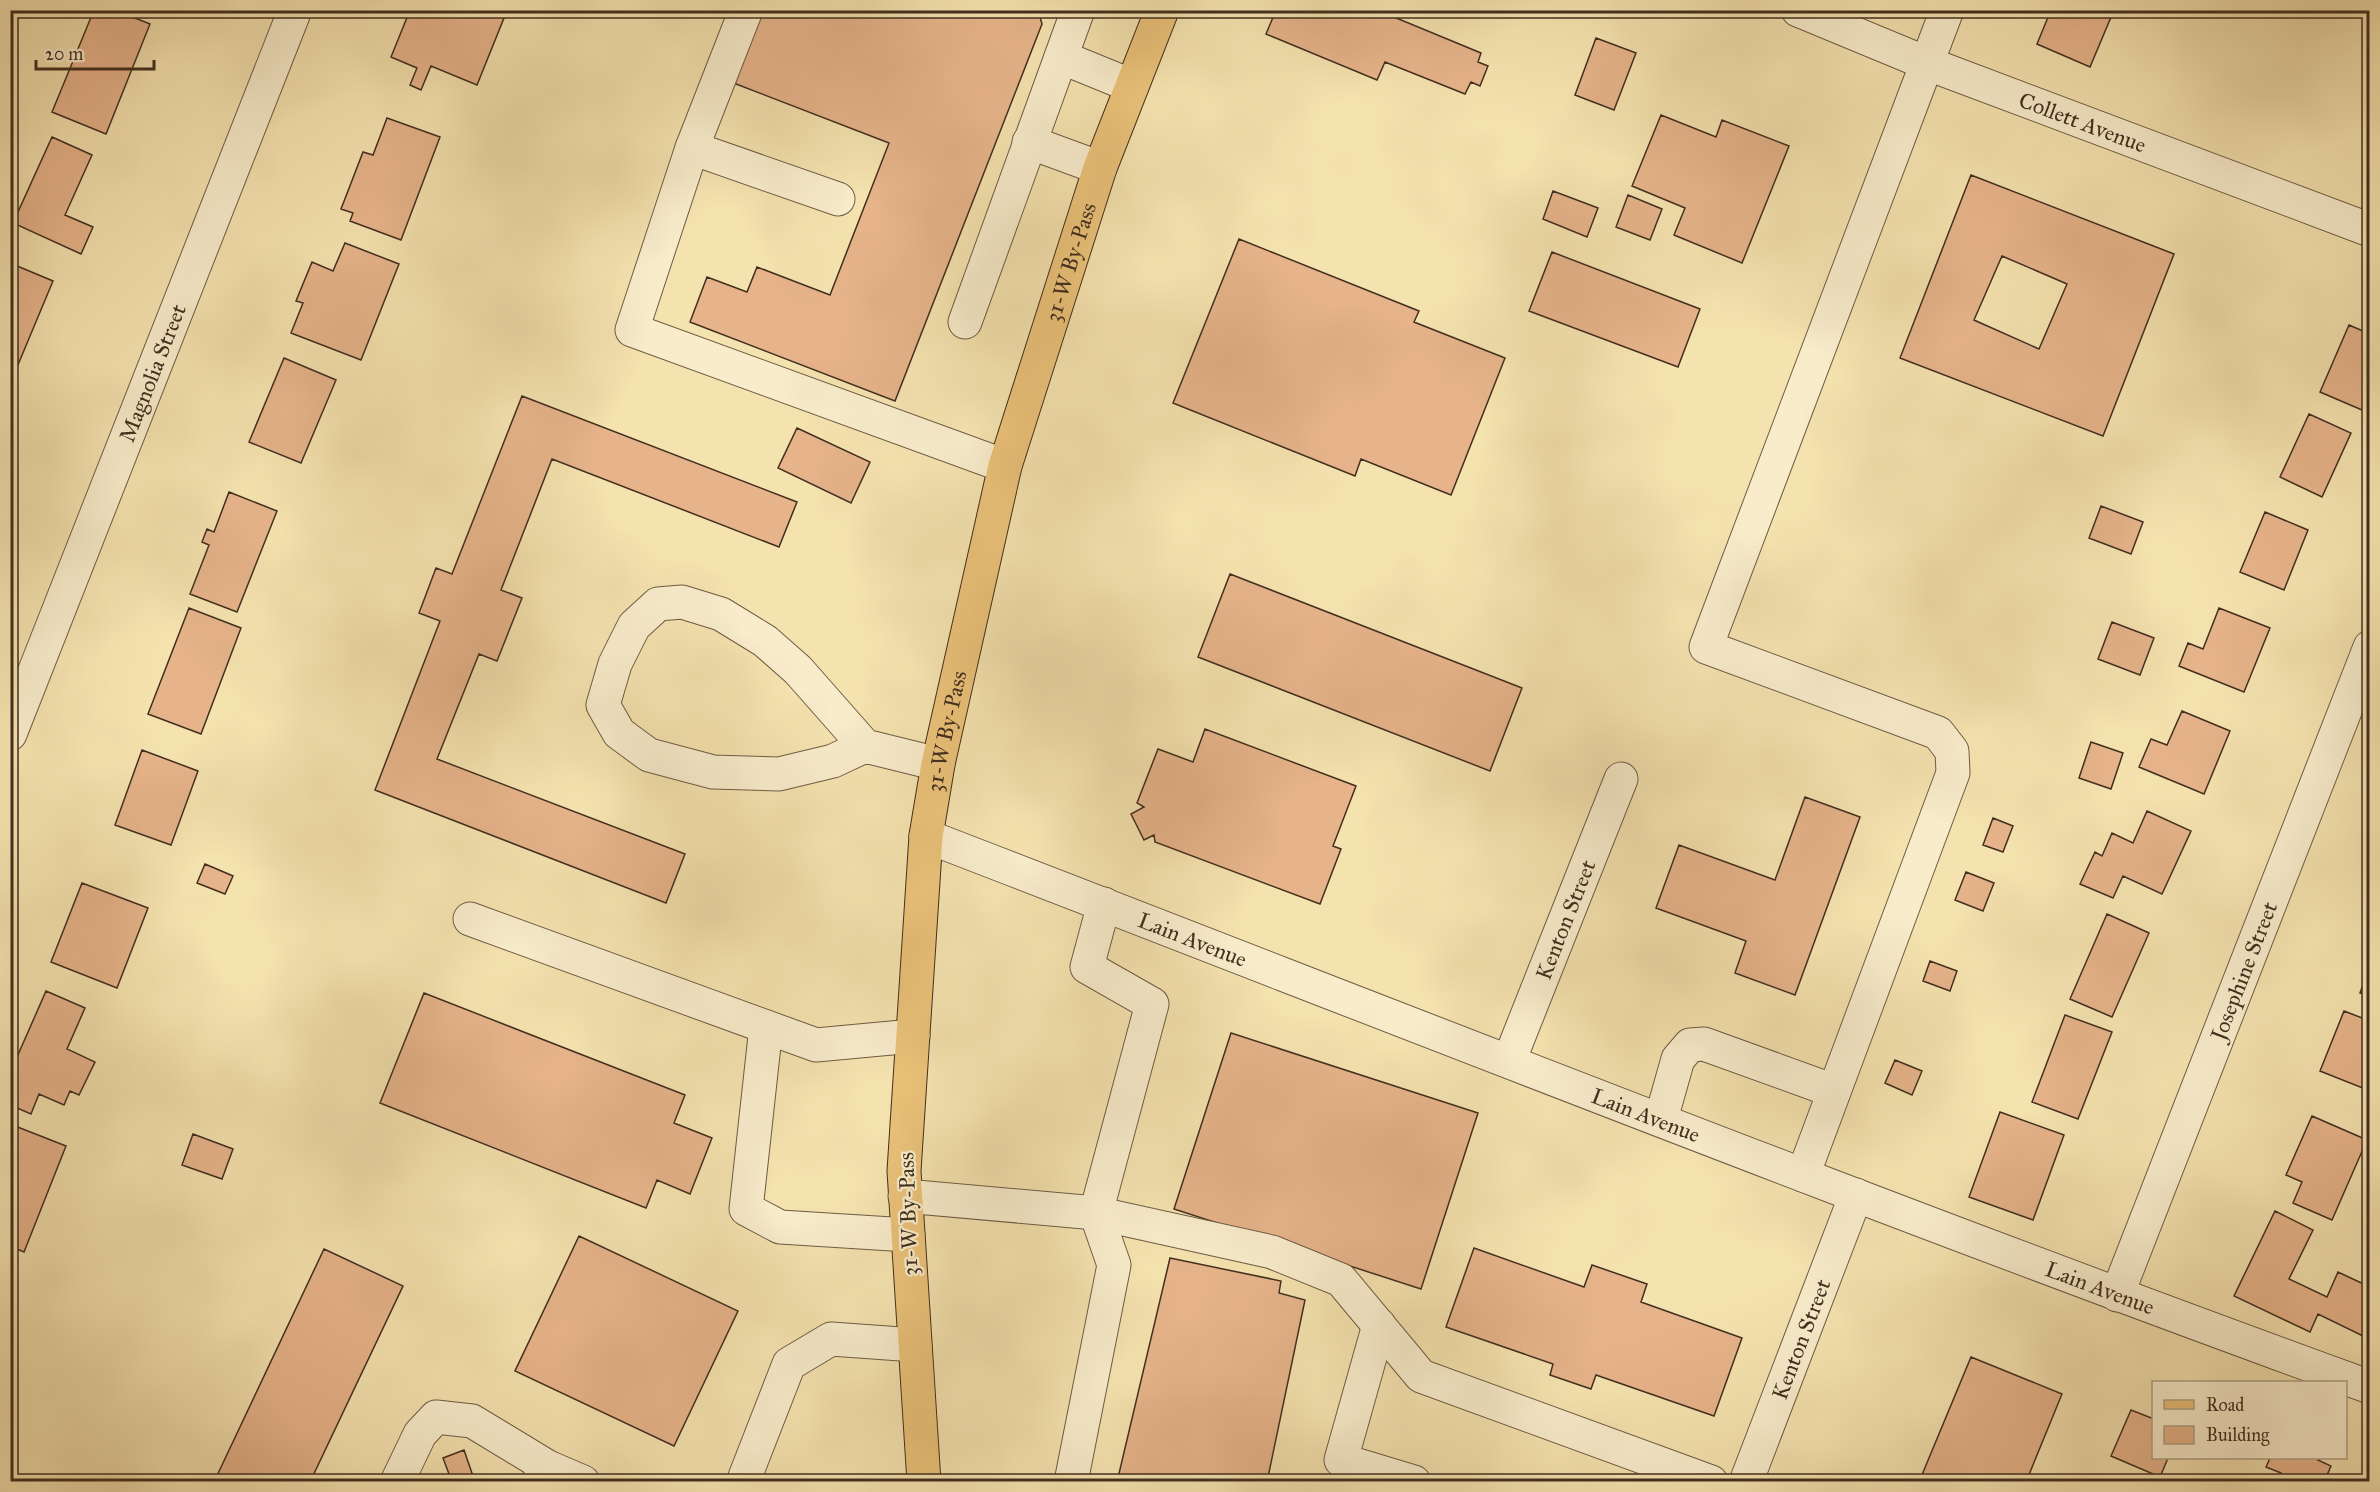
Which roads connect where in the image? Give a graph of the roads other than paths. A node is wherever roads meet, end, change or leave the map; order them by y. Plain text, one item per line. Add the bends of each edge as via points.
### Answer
1 (295, 10) edge
2 (746, 10) edge
3 (1078, 10) edge
4 (1162, 10) edge
5 (1798, 10) edge
6 (1947, 10) edge
7 (1060, 57) junction
8 (1926, 63) junction
9 (1132, 86) junction
10 (1029, 142) junction
11 (692, 148) junction
12 (1101, 168) junction
13 (838, 199) dead end
14 (2370, 230) edge
15 (964, 322) dead end
16 (1005, 465) junction
17 (2370, 647) edge
18 (10, 734) edge
19 (865, 746) junction
20 (938, 764) junction
21 (1621, 779) dead end
22 (926, 836) junction
23 (1104, 904) junction
24 (470, 920) dead end
25 (766, 1027) junction
26 (913, 1036) junction
27 (1509, 1061) junction
28 (1834, 1091) junction
29 (1661, 1119) junction
30 (1803, 1175) junction
31 (905, 1196) junction
32 (1856, 1196) junction
33 (1096, 1213) junction
34 (908, 1235) junction
35 (2117, 1295) junction
36 (1379, 1325) junction
37 (915, 1345) junction
38 (2370, 1387) edge
39 (543, 1474) edge
40 (397, 1482) edge
41 (584, 1482) edge
42 (743, 1482) edge
43 (924, 1482) edge
44 (1071, 1482) edge
45 (1414, 1482) edge
46 (1711, 1482) edge
47 (1746, 1482) edge

1 - 18 street, Magnolia Street
2 - 11 street
3 - 7 street
4 - 9 main road, 31-W By-Pass
5 - 8 street, Collett Avenue
6 - 8 street
7 - 9 street
7 - 10 street
8 - 14 street, Collett Avenue
8 - 28 street via 1706,647 1938,733 1952,751 1953,772
9 - 12 main road, 31-W By-Pass
10 - 12 street
10 - 15 street
11 - 13 street
11 - 16 street via 632,330
12 - 16 main road, 31-W By-Pass
16 - 20 main road, 31-W By-Pass
17 - 35 street, Josephine Street
19 - 19 street via 798,669 765,641 721,614 682,602 658,604 634,626 615,664 603,705 619,733 649,756 712,772 779,774 833,760
19 - 20 street
20 - 22 main road, 31-W By-Pass
21 - 27 street, Kenton Street
22 - 23 street, Lain Avenue
22 - 26 main road, 31-W By-Pass
23 - 27 street, Lain Avenue
23 - 33 street via 1087,968 1152,1004
24 - 25 street
25 - 26 street via 816,1045
25 - 34 street via 746,1209 780,1227
26 - 31 main road, 31-W By-Pass
27 - 29 street, Lain Avenue
28 - 29 street via 1704,1044 1690,1045 1678,1059
28 - 30 street
29 - 30 street, Lain Avenue
30 - 32 street, Lain Avenue
31 - 33 street
31 - 34 main road, 31-W By-Pass
32 - 35 street, Lain Avenue
32 - 47 street, Kenton Street
33 - 36 street via 1272,1252 1341,1280
33 - 44 street via 1114,1265
34 - 37 main road, 31-W By-Pass
35 - 38 street, Lain Avenue
36 - 45 street via 1341,1460
36 - 46 street via 1421,1376
37 - 42 street via 831,1339 789,1364
37 - 43 main road, 31-W By-Pass
39 - 40 street via 472,1421 436,1417 420,1434
39 - 41 street

